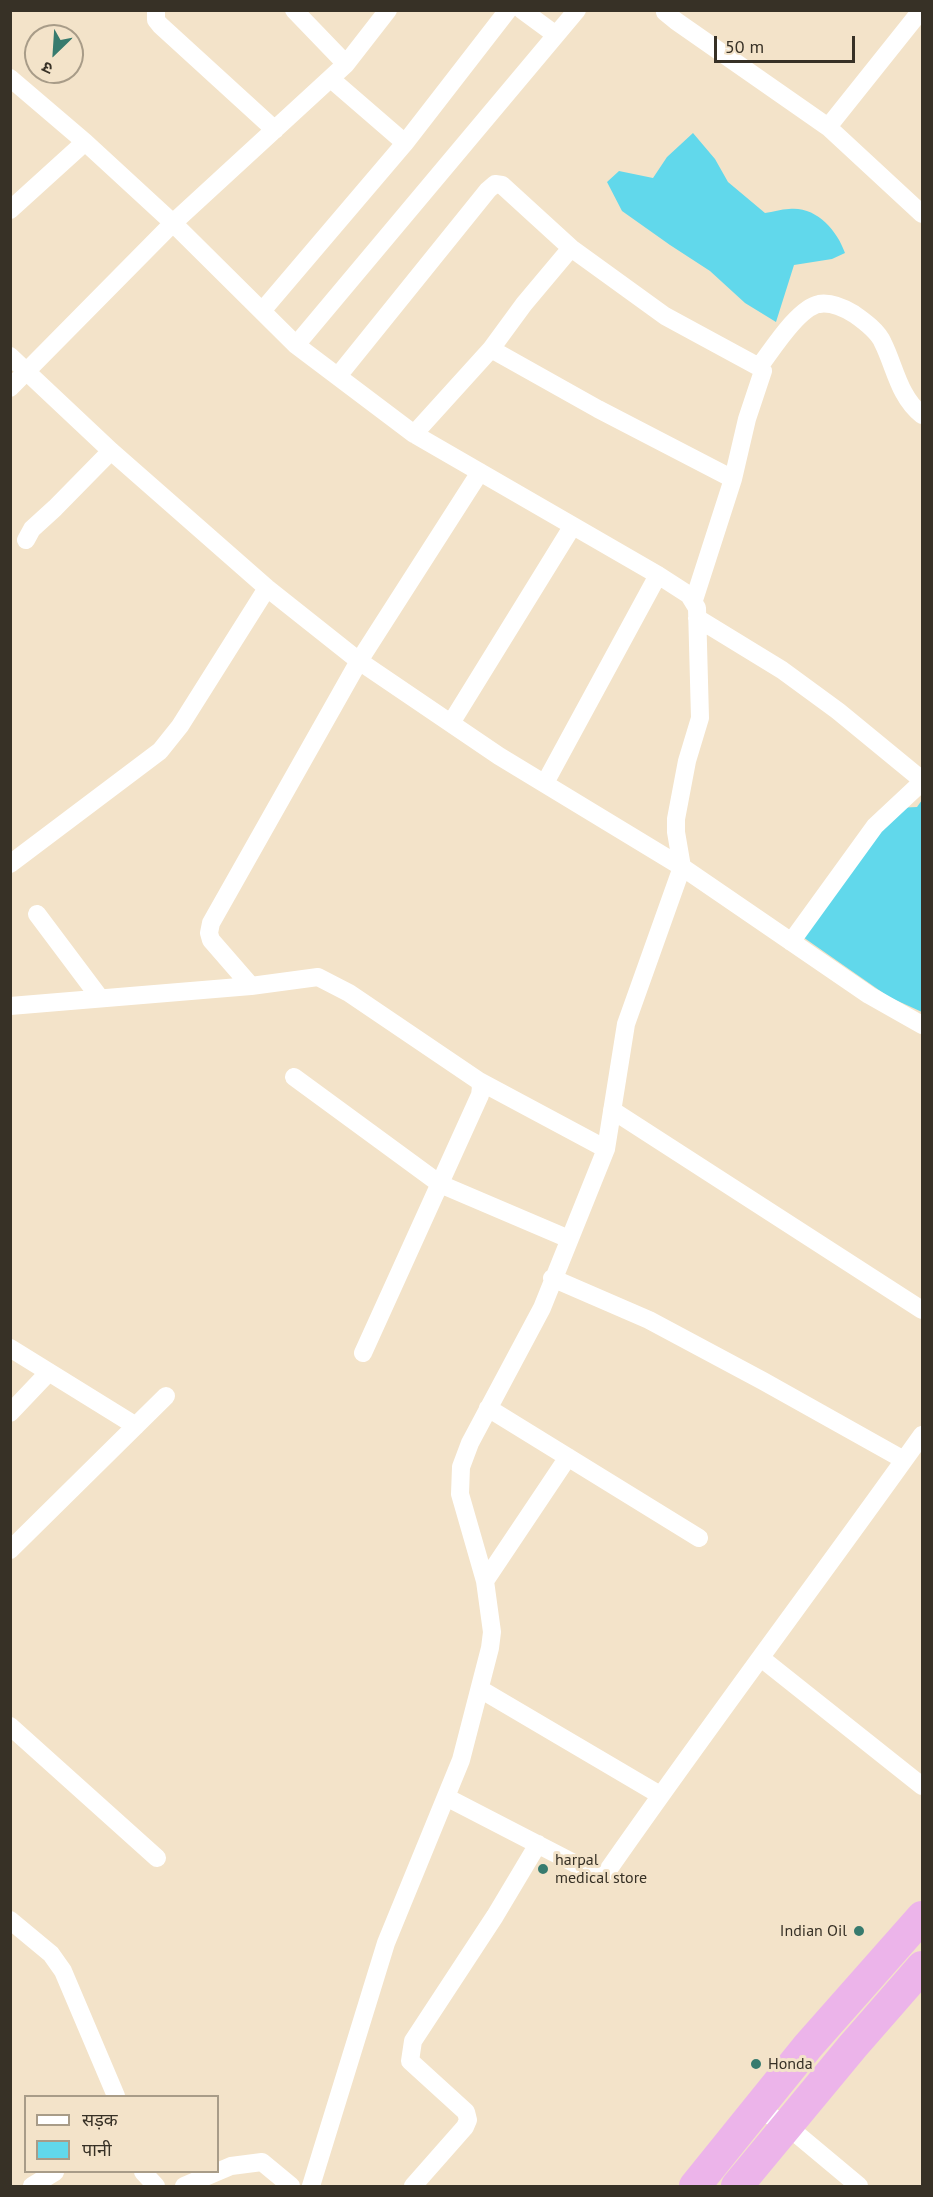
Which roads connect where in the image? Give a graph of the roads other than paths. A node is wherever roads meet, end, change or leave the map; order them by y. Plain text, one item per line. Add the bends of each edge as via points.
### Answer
1 (156, 10) edge
2 (294, 10) edge
3 (388, 10) edge
4 (507, 10) edge
5 (522, 10) edge
6 (578, 10) edge
7 (666, 10) edge
8 (915, 18) edge
9 (556, 35) junction
10 (346, 64) junction
11 (10, 78) edge
12 (331, 79) junction
13 (828, 127) junction
14 (275, 130) junction
15 (85, 142) junction
16 (405, 143) junction
17 (10, 210) edge
18 (922, 214) edge
19 (173, 223) junction
20 (571, 248) junction
21 (262, 311) junction
22 (296, 345) junction
23 (491, 349) junction
24 (10, 356) edge
25 (759, 366) junction
26 (27, 371) junction
27 (338, 376) junction
28 (10, 388) edge
29 (922, 415) edge
30 (414, 434) junction
31 (111, 451) junction
32 (480, 472) junction
33 (734, 479) junction
34 (572, 526) junction
35 (26, 540) dead end
36 (658, 574) junction
37 (267, 588) junction
38 (696, 609) junction
39 (359, 661) junction
40 (451, 723) junction
41 (922, 781) edge
42 (545, 783) junction
43 (10, 864) edge
44 (682, 867) junction
45 (37, 914) dead end
46 (791, 942) junction
47 (251, 986) junction
48 (100, 998) junction
49 (10, 1006) edge
50 (922, 1025) edge
51 (294, 1077) dead end
52 (479, 1081) junction
53 (612, 1110) junction
54 (606, 1149) junction
55 (440, 1184) junction
56 (569, 1239) junction
57 (552, 1278) junction
58 (922, 1310) edge
59 (10, 1348) edge
60 (363, 1353) dead end
61 (49, 1372) junction
62 (166, 1396) dead end
63 (488, 1408) junction
64 (10, 1413) edge
65 (136, 1426) junction
66 (922, 1435) edge
67 (568, 1457) junction
68 (904, 1460) junction
69 (699, 1538) dead end
70 (10, 1550) edge
71 (485, 1581) junction
72 (761, 1658) junction
73 (480, 1689) junction
74 (10, 1726) edge
75 (922, 1786) edge
76 (660, 1795) junction
77 (446, 1797) junction
78 (538, 1844) junction
79 (157, 1858) dead end
80 (922, 1917) edge
81 (10, 1920) edge
82 (922, 1967) edge
83 (115, 2095) edge
84 (757, 2108) junction
85 (786, 2125) junction
86 (219, 2171) edge
87 (53, 2173) edge
88 (144, 2173) edge
89 (215, 2173) edge
90 (32, 2187) edge
91 (156, 2187) edge
92 (184, 2187) edge
93 (291, 2187) edge
94 (311, 2187) edge
95 (413, 2187) edge
96 (695, 2187) edge
97 (737, 2187) edge
98 (859, 2187) edge

1 - 14 street via 160,25
2 - 10 street
3 - 10 street
4 - 16 street
5 - 9 street
6 - 9 street
7 - 13 street via 676,21
8 - 13 street
9 - 22 street
10 - 12 street
11 - 15 street
12 - 14 street
12 - 16 street
13 - 18 street
14 - 19 street
15 - 17 street
15 - 19 street
16 - 21 street
19 - 21 street
19 - 26 street
20 - 23 street
20 - 25 street via 665,316
20 - 27 street via 502,185 495,184
21 - 22 street
22 - 27 street
23 - 30 street
23 - 33 street
24 - 26 street
25 - 29 street via 808,309 833,304 860,319 882,340 907,398
25 - 33 street via 762,376 747,419
26 - 28 street
26 - 31 street
27 - 30 street
30 - 32 street
31 - 35 street via 32,529
31 - 37 street
32 - 34 street
32 - 39 street
33 - 38 street
34 - 36 street
34 - 40 street
36 - 38 street
36 - 42 street
37 - 39 street
37 - 43 street via 180,726 160,751
38 - 41 street via 838,711
38 - 44 street via 700,718 676,819
39 - 40 street
39 - 47 street via 211,923 212,940
40 - 42 street
41 - 46 street via 875,826
42 - 44 street
44 - 46 street
44 - 53 street via 626,1024
45 - 48 street
46 - 50 street via 869,995
47 - 48 street
47 - 52 street via 310,978 326,980
48 - 49 street
51 - 55 street
52 - 54 street
52 - 55 street via 480,1095
53 - 54 street
53 - 58 street
54 - 56 street
55 - 56 street
55 - 60 street
56 - 57 street
57 - 63 street via 542,1308
57 - 68 street via 649,1320
59 - 61 street
61 - 64 street
61 - 65 street
62 - 65 street
63 - 67 street
63 - 71 street via 461,1467 460,1494
65 - 70 street
66 - 68 street
67 - 69 street
67 - 71 street
68 - 72 street
71 - 73 street via 492,1632
72 - 75 street
72 - 76 street
73 - 76 street
73 - 77 street via 461,1760
74 - 79 street
76 - 78 street via 602,1875
77 - 78 street
77 - 94 street via 386,1943
78 - 95 street via 413,2041 410,2061 466,2112 468,2120
80 - 84 highway
81 - 83 street via 51,1954 63,1971
82 - 85 highway
84 - 85 street
84 - 96 highway
85 - 97 highway
85 - 98 street
86 - 93 street via 262,2162
87 - 90 street
88 - 91 street
89 - 92 street

